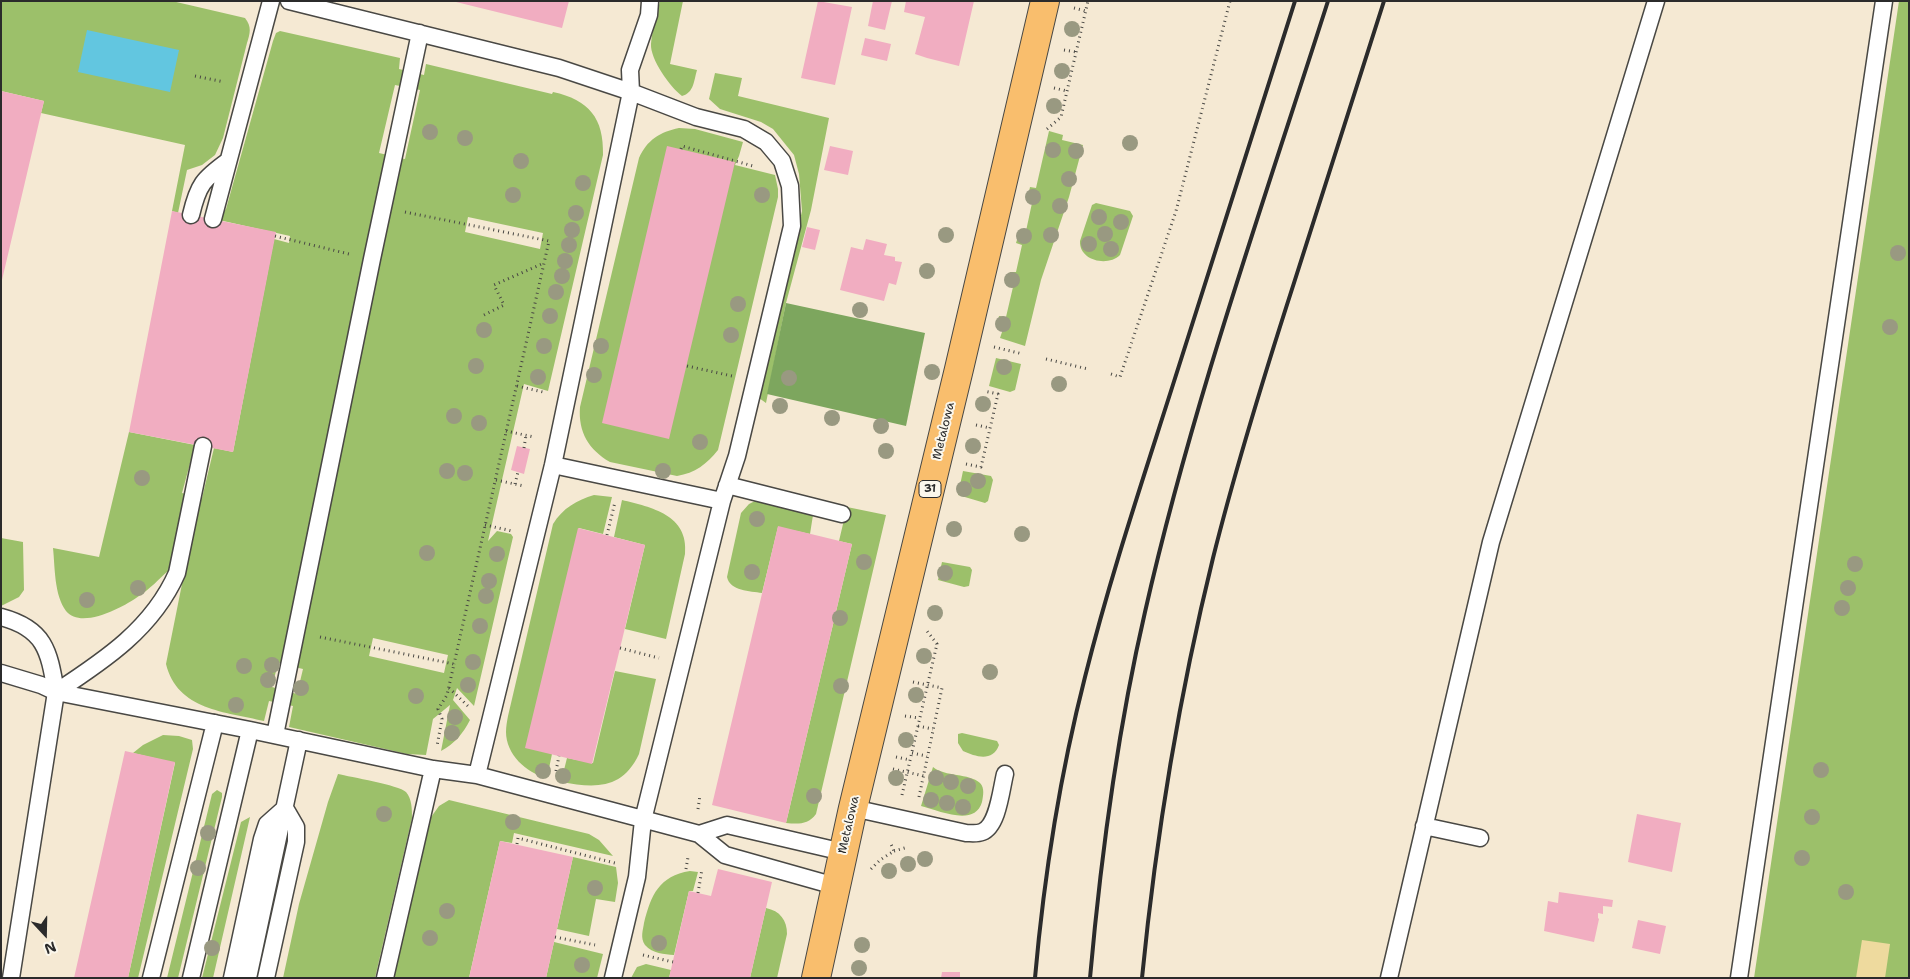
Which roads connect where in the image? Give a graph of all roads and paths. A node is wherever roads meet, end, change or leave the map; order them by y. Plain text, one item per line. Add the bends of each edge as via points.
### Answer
1 (271, 1) edge
2 (289, 1) edge
3 (650, 1) edge
4 (1230, 1) edge
5 (1656, 1) edge
6 (1884, 1) edge
7 (1057, 4) edge
8 (1086, 11) dead end
9 (420, 34) junction
10 (1060, 49) dead end
11 (1076, 52) dead end
12 (1051, 88) dead end
13 (1067, 91) dead end
14 (631, 92) junction
15 (682, 149) dead end
16 (228, 161) junction
17 (759, 167) dead end
18 (383, 207) junction
19 (191, 215) dead end
20 (214, 219) dead end
21 (275, 236) dead end
22 (372, 260) junction
23 (544, 263) junction
24 (484, 315) dead end
25 (988, 346) dead end
26 (1023, 354) dead end
27 (1046, 359) dead end
28 (687, 366) dead end
29 (1088, 369) dead end
30 (1111, 374) dead end
31 (755, 381) junction
32 (517, 386) junction
33 (978, 389) dead end
34 (545, 393) dead end
35 (970, 424) dead end
36 (537, 428) dead end
37 (990, 428) junction
38 (506, 430) junction
39 (526, 435) junction
40 (535, 437) junction
41 (203, 446) dead end
42 (533, 447) dead end
43 (524, 448) dead end
44 (961, 462) dead end
45 (553, 465) junction
46 (518, 472) dead end
47 (496, 480) junction
48 (515, 484) junction
49 (727, 485) junction
50 (522, 495) dead end
51 (722, 501) junction
52 (842, 514) dead end
53 (516, 522) dead end
54 (485, 525) junction
55 (1, 617) edge
56 (295, 632) junction
57 (620, 648) dead end
58 (665, 660) dead end
59 (454, 664) junction
60 (1, 674) edge
61 (927, 685) dead end
62 (56, 692) junction
63 (903, 715) dead end
64 (920, 718) dead end
65 (215, 723) junction
66 (918, 726) dead end
67 (933, 729) junction
68 (250, 730) junction
69 (275, 735) junction
70 (299, 740) junction
71 (912, 753) dead end
72 (894, 756) dead end
73 (927, 756) junction
74 (910, 760) dead end
75 (433, 769) junction
76 (891, 769) dead end
77 (890, 774) dead end
78 (1005, 774) dead end
79 (477, 775) junction
80 (917, 805) dead end
81 (285, 808) junction
82 (853, 808) junction
83 (643, 820) junction
84 (1424, 826) junction
85 (699, 834) junction
86 (1480, 838) dead end
87 (517, 844) dead end
88 (843, 852) junction
89 (622, 865) dead end
90 (702, 869) dead end
91 (835, 886) junction
92 (698, 893) dead end
93 (555, 937) dead end
94 (600, 946) dead end
95 (641, 954) dead end
96 (673, 962) dead end
97 (10, 978) edge
98 (151, 978) edge
99 (192, 978) edge
100 (232, 978) edge
101 (248, 978) edge
102 (266, 978) edge
103 (385, 978) edge
104 (613, 978) edge
105 (816, 978) edge
106 (1389, 978) edge
107 (1739, 978) edge

1 - 16 lane
2 - 9 lane
3 - 14 lane via 649,15 630,70
4 - 30 path via 1176,211 1120,377
5 - 84 lane via 1491,542
6 - 107 lane
7 - 8 path
7 - 82 main road, Metalowa / 31 via 957,379
9 - 14 lane via 559,68
9 - 18 lane
10 - 11 path
12 - 13 path
14 - 31 lane via 696,116 744,129 766,142 782,161 790,186 792,226
14 - 45 lane
15 - 17 path via 682,146
16 - 19 lane via 202,184 196,193
16 - 20 lane
18 - 22 lane
18 - 23 path via 549,241
21 - 22 path
22 - 56 lane
23 - 24 path via 494,285 504,305
23 - 32 path
25 - 26 path
27 - 29 path
28 - 31 path
31 - 49 lane
32 - 34 path
32 - 38 path
33 - 37 path via 998,394
35 - 37 path
36 - 40 path
37 - 44 path via 981,467
38 - 39 path
38 - 47 path
39 - 40 path
39 - 43 path
40 - 42 path
41 - 62 lane via 177,573 171,587 136,634 116,652
45 - 51 lane
45 - 79 lane
46 - 48 path
47 - 48 path
47 - 54 path
48 - 50 path via 524,486
49 - 51 lane
49 - 52 lane
51 - 83 lane
53 - 54 path via 514,532
54 - 59 path
55 - 62 lane via 29,628 43,643 50,658
56 - 59 path
56 - 69 lane
57 - 58 path
59 - 75 path via 447,695 438,709 442,719
60 - 62 lane
61 - 67 path via 942,688
62 - 65 lane
62 - 97 lane
63 - 64 path
65 - 68 lane
65 - 98 lane
66 - 67 path
67 - 73 path
68 - 69 lane
68 - 99 lane
69 - 70 lane
70 - 75 lane
70 - 81 lane
71 - 73 path
72 - 74 path
73 - 80 path
75 - 79 lane
75 - 103 lane
76 - 77 path
78 - 82 lane via 993,822 983,832 966,833
79 - 83 lane
81 - 100 lane via 268,824 262,838
81 - 101 lane
81 - 102 lane via 296,827 296,842
82 - 88 main road, Metalowa / 31
83 - 85 lane
83 - 104 lane via 637,877
84 - 86 lane
84 - 106 lane
85 - 88 lane via 727,825
85 - 91 lane via 725,855
87 - 89 path via 518,838
88 - 91 main road, Metalowa / 31
90 - 92 path
91 - 105 main road, Metalowa / 31
93 - 94 path
95 - 96 path

